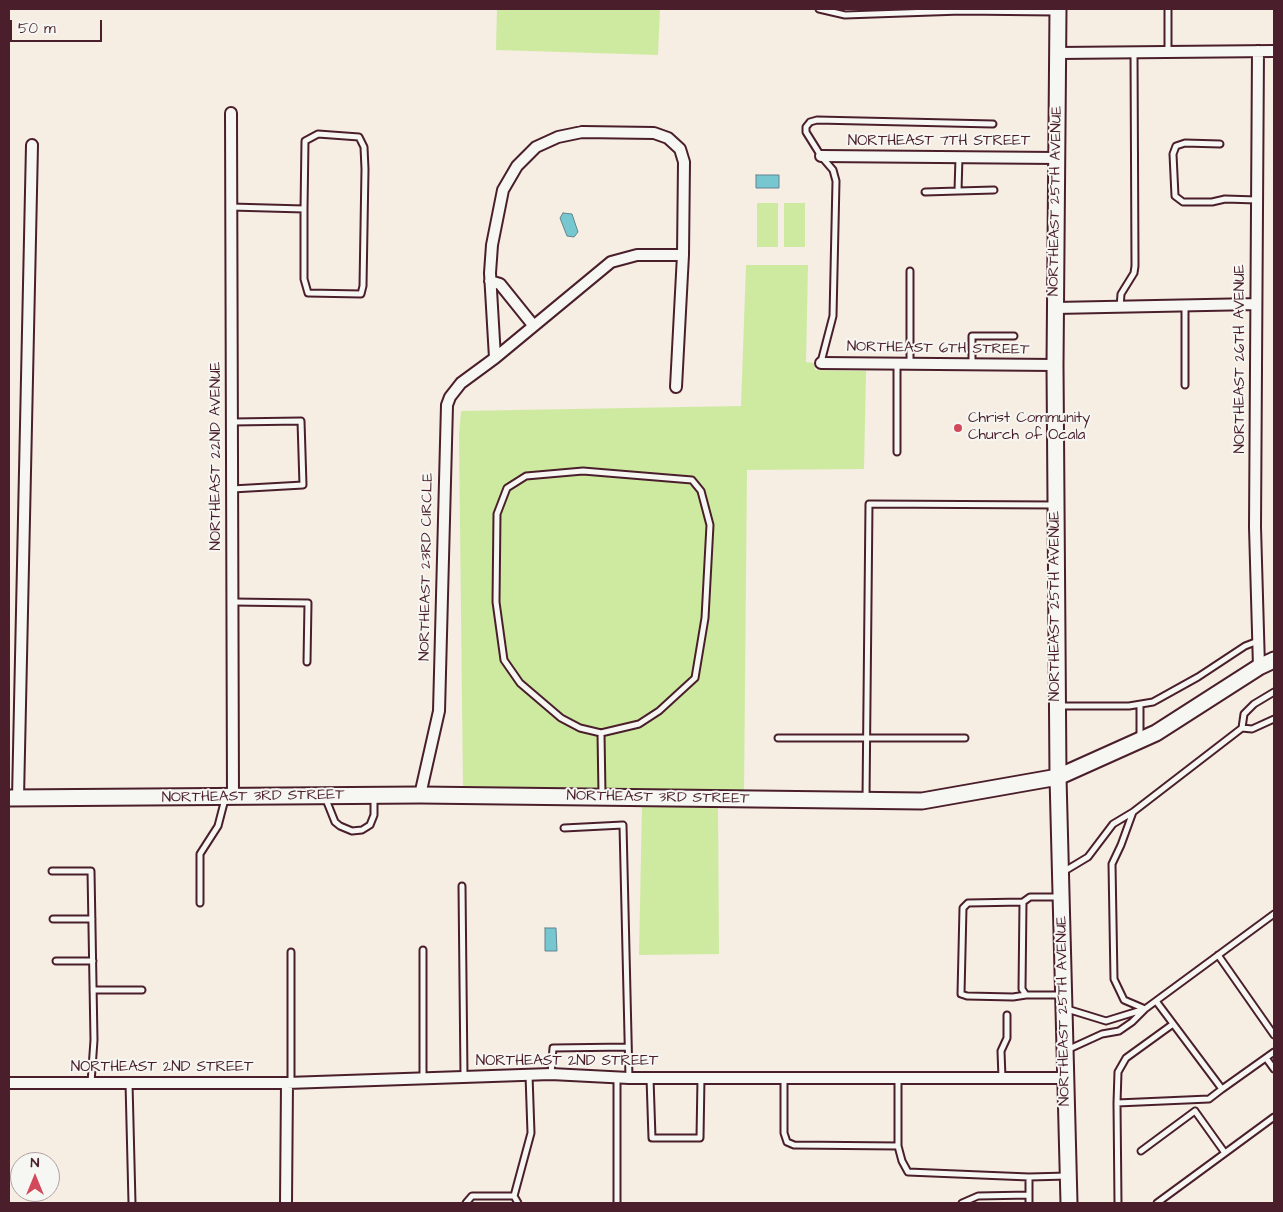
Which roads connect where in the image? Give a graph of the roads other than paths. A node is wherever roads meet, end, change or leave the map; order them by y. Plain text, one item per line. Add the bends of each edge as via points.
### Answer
1 (820, 9) edge
2 (1168, 9) edge
3 (934, 10) edge
4 (973, 10) edge
5 (1058, 10) edge
6 (898, 11) edge
7 (856, 12) edge
8 (1274, 50) edge
9 (1258, 51) junction
10 (1134, 52) junction
11 (1168, 52) junction
12 (1058, 53) junction
13 (231, 113) dead end
14 (993, 124) dead end
15 (1220, 144) dead end
16 (32, 145) dead end
17 (821, 156) junction
18 (959, 157) junction
19 (1056, 158) junction
20 (994, 190) dead end
21 (958, 191) junction
22 (925, 192) dead end
23 (1256, 200) junction
24 (231, 207) junction
25 (304, 209) junction
26 (683, 256) junction
27 (910, 271) dead end
28 (490, 281) junction
29 (1256, 304) junction
30 (1185, 305) junction
31 (1120, 307) junction
32 (1055, 308) junction
33 (534, 325) junction
34 (1014, 336) dead end
35 (495, 358) junction
36 (821, 363) joint
37 (897, 364) junction
38 (910, 364) junction
39 (972, 364) junction
40 (1055, 365) junction
41 (1186, 384) dead end
42 (676, 387) dead end
43 (232, 422) junction
44 (897, 452) dead end
45 (232, 489) junction
46 (1056, 505) junction
47 (232, 602) junction
48 (1258, 641) junction
49 (1274, 660) edge
50 (308, 662) dead end
51 (1259, 667) junction
52 (1274, 692) edge
53 (1140, 705) junction
54 (1057, 706) junction
55 (1274, 719) edge
56 (1242, 728) junction
57 (601, 733) junction
58 (778, 738) dead end
59 (965, 738) dead end
60 (867, 739) junction
61 (1140, 740) junction
62 (1058, 777) junction
63 (420, 795) junction
64 (374, 796) junction
65 (325, 797) junction
66 (13, 798) edge
67 (229, 798) junction
68 (602, 798) junction
69 (866, 801) junction
70 (1133, 812) junction
71 (564, 828) dead end
72 (52, 872) dead end
73 (1060, 874) junction
74 (462, 886) dead end
75 (1061, 896) junction
76 (1023, 902) junction
77 (200, 903) dead end
78 (1274, 914) edge
79 (53, 919) dead end
80 (92, 919) junction
81 (424, 950) dead end
82 (291, 952) dead end
83 (1218, 955) junction
84 (56, 961) dead end
85 (93, 961) junction
86 (93, 990) junction
87 (142, 990) dead end
88 (1026, 995) junction
89 (1063, 1001) junction
90 (1156, 1001) junction
91 (1145, 1009) junction
92 (1006, 1015) dead end
93 (1173, 1024) junction
94 (1274, 1034) edge
95 (628, 1047) junction
96 (1064, 1052) junction
97 (1274, 1052) edge
98 (1266, 1058) junction
99 (1274, 1069) edge
100 (551, 1074) junction
101 (529, 1075) junction
102 (464, 1077) junction
103 (617, 1077) junction
104 (424, 1078) junction
105 (628, 1078) junction
106 (650, 1078) junction
107 (701, 1078) junction
108 (784, 1078) junction
109 (898, 1078) junction
110 (1002, 1078) junction
111 (1065, 1078) junction
112 (9, 1083) edge
113 (91, 1083) junction
114 (129, 1083) junction
115 (289, 1083) junction
116 (1222, 1089) junction
117 (1197, 1099) junction
118 (1117, 1103) junction
119 (1195, 1111) junction
120 (1274, 1117) edge
121 (898, 1146) junction
122 (1141, 1151) dead end
123 (1225, 1153) junction
124 (1068, 1176) junction
125 (1029, 1177) junction
126 (1029, 1195) junction
127 (514, 1196) junction
128 (132, 1203) edge
129 (286, 1203) edge
130 (466, 1203) edge
131 (518, 1203) edge
132 (617, 1203) edge
133 (962, 1203) edge
134 (1029, 1203) edge
135 (1069, 1203) edge
136 (1118, 1203) edge
137 (1157, 1203) edge

1 - 7 lane via 845,15
2 - 11 lane
3 - 4 lane
3 - 6 lane
4 - 5 lane
5 - 12 street, NORTHEAST 25TH AVENUE
6 - 7 lane
8 - 9 street
9 - 11 street
9 - 23 street, NORTHEAST 26TH AVENUE
10 - 11 street
10 - 12 street
10 - 31 lane via 1135,266 1120,294
12 - 19 street, NORTHEAST 25TH AVENUE
13 - 24 street, NORTHEAST 22ND AVENUE
14 - 17 lane via 817,120 810,122 806,132
15 - 23 lane via 1185,143 1176,146 1173,154 1175,196 1183,202
16 - 66 street
17 - 18 street, NORTHEAST 7TH STREET
17 - 36 lane via 833,170 836,190 833,316
18 - 19 street, NORTHEAST 7TH STREET
18 - 21 lane
19 - 32 street, NORTHEAST 25TH AVENUE
20 - 21 lane
21 - 22 lane
23 - 29 street, NORTHEAST 26TH AVENUE
24 - 25 lane
24 - 43 street, NORTHEAST 22ND AVENUE
25 - 25 lane via 305,141 318,134 359,137 364,147 365,169 361,294 308,293 304,279
26 - 28 street via 684,162 680,149 668,138 654,133 582,132 558,137 536,147 509,177 503,190 492,245
26 - 33 street, NORTHEAST 23RD CIRCLE via 637,255 611,262
26 - 42 street
27 - 38 lane
28 - 33 street via 500,284
28 - 35 street
29 - 30 street
29 - 48 street, NORTHEAST 26TH AVENUE
30 - 31 street
30 - 41 lane
31 - 32 street
32 - 40 street, NORTHEAST 25TH AVENUE
33 - 35 street, NORTHEAST 23RD CIRCLE
34 - 39 lane via 972,336
35 - 63 street, NORTHEAST 23RD CIRCLE via 461,383 447,406 439,710
36 - 37 street, NORTHEAST 6TH STREET
37 - 38 street, NORTHEAST 6TH STREET
37 - 44 lane
38 - 39 street, NORTHEAST 6TH STREET
39 - 40 street, NORTHEAST 6TH STREET
40 - 46 street, NORTHEAST 25TH AVENUE
43 - 45 street, NORTHEAST 22ND AVENUE
43 - 45 lane via 301,421 303,485
45 - 47 street, NORTHEAST 22ND AVENUE
46 - 54 street, NORTHEAST 25TH AVENUE
46 - 60 lane via 869,504
47 - 50 lane via 308,603
47 - 67 street, NORTHEAST 22ND AVENUE
48 - 51 street, NORTHEAST 26TH AVENUE
48 - 53 lane via 1153,702
49 - 51 street, NORTHEAST 3RD STREET
51 - 61 street, NORTHEAST 3RD STREET
52 - 56 lane via 1244,714
53 - 54 lane
53 - 61 lane
54 - 62 street, NORTHEAST 25TH AVENUE
55 - 56 lane via 1252,729
56 - 70 lane
57 - 57 lane via 639,724 659,711 694,678 705,618 710,525 701,491 692,480 583,471 526,476 507,488 497,514 496,602 504,660 520,682 561,718 580,728
57 - 68 lane
58 - 60 lane
59 - 60 lane
60 - 69 lane
61 - 62 street, NORTHEAST 3RD STREET
62 - 69 street, NORTHEAST 3RD STREET via 922,801
62 - 73 street, NORTHEAST 25TH AVENUE
63 - 64 street, NORTHEAST 3RD STREET
63 - 68 street, NORTHEAST 3RD STREET
64 - 65 street, NORTHEAST 3RD STREET
64 - 65 lane via 374,815 370,825 352,831 335,822
65 - 67 street, NORTHEAST 3RD STREET
66 - 67 street, NORTHEAST 3RD STREET
67 - 77 lane via 218,826 200,854
68 - 69 street, NORTHEAST 3RD STREET
70 - 73 lane via 1113,824 1088,857
70 - 91 lane via 1112,864 1114,979 1124,1000
71 - 95 lane via 623,825
72 - 80 lane via 91,871
73 - 75 street, NORTHEAST 25TH AVENUE
74 - 102 lane
75 - 76 lane via 1030,897
75 - 89 street, NORTHEAST 25TH AVENUE
76 - 88 lane via 1022,989
76 - 88 lane via 968,903 963,908 962,994
78 - 83 lane
79 - 80 lane
80 - 85 lane
81 - 104 lane
82 - 115 lane
83 - 90 lane
83 - 94 lane
84 - 85 lane
85 - 86 lane
86 - 87 lane
86 - 113 lane
88 - 89 lane
89 - 91 lane via 1090,1018 1106,1021
89 - 96 street, NORTHEAST 25TH AVENUE
90 - 91 lane
90 - 93 lane
91 - 96 lane via 1119,1031 1102,1034
92 - 110 lane via 1007,1038 1001,1051
93 - 116 lane
93 - 118 lane via 1126,1058 1118,1072
95 - 100 lane via 553,1048
95 - 105 lane
96 - 111 street, NORTHEAST 25TH AVENUE
97 - 98 lane
98 - 99 lane
98 - 116 lane
100 - 101 street, NORTHEAST 2ND STREET
100 - 103 street, NORTHEAST 2ND STREET
101 - 102 street, NORTHEAST 2ND STREET
101 - 127 lane via 531,1133
102 - 104 street, NORTHEAST 2ND STREET
103 - 105 street, NORTHEAST 2ND STREET
103 - 132 lane
104 - 115 street, NORTHEAST 2ND STREET
105 - 106 street, NORTHEAST 2ND STREET
106 - 107 street, NORTHEAST 2ND STREET
106 - 107 lane via 652,1138 700,1138
107 - 108 street, NORTHEAST 2ND STREET
108 - 109 street, NORTHEAST 2ND STREET
108 - 121 lane via 784,1133 787,1142 794,1145
109 - 110 street, NORTHEAST 2ND STREET
109 - 121 lane
110 - 111 street, NORTHEAST 2ND STREET
111 - 124 street, NORTHEAST 25TH AVENUE
112 - 113 street, NORTHEAST 2ND STREET
113 - 114 street, NORTHEAST 2ND STREET
114 - 115 street, NORTHEAST 2ND STREET
114 - 128 lane
115 - 129 street
116 - 117 lane via 1208,1099
117 - 118 lane
117 - 119 lane
118 - 136 lane
119 - 122 lane
119 - 123 lane
120 - 123 lane
121 - 125 lane via 908,1172
123 - 137 lane
124 - 125 lane
124 - 135 street, NORTHEAST 25TH AVENUE
125 - 126 lane
126 - 133 lane via 978,1196
126 - 134 lane
127 - 130 lane via 472,1196
127 - 131 lane

